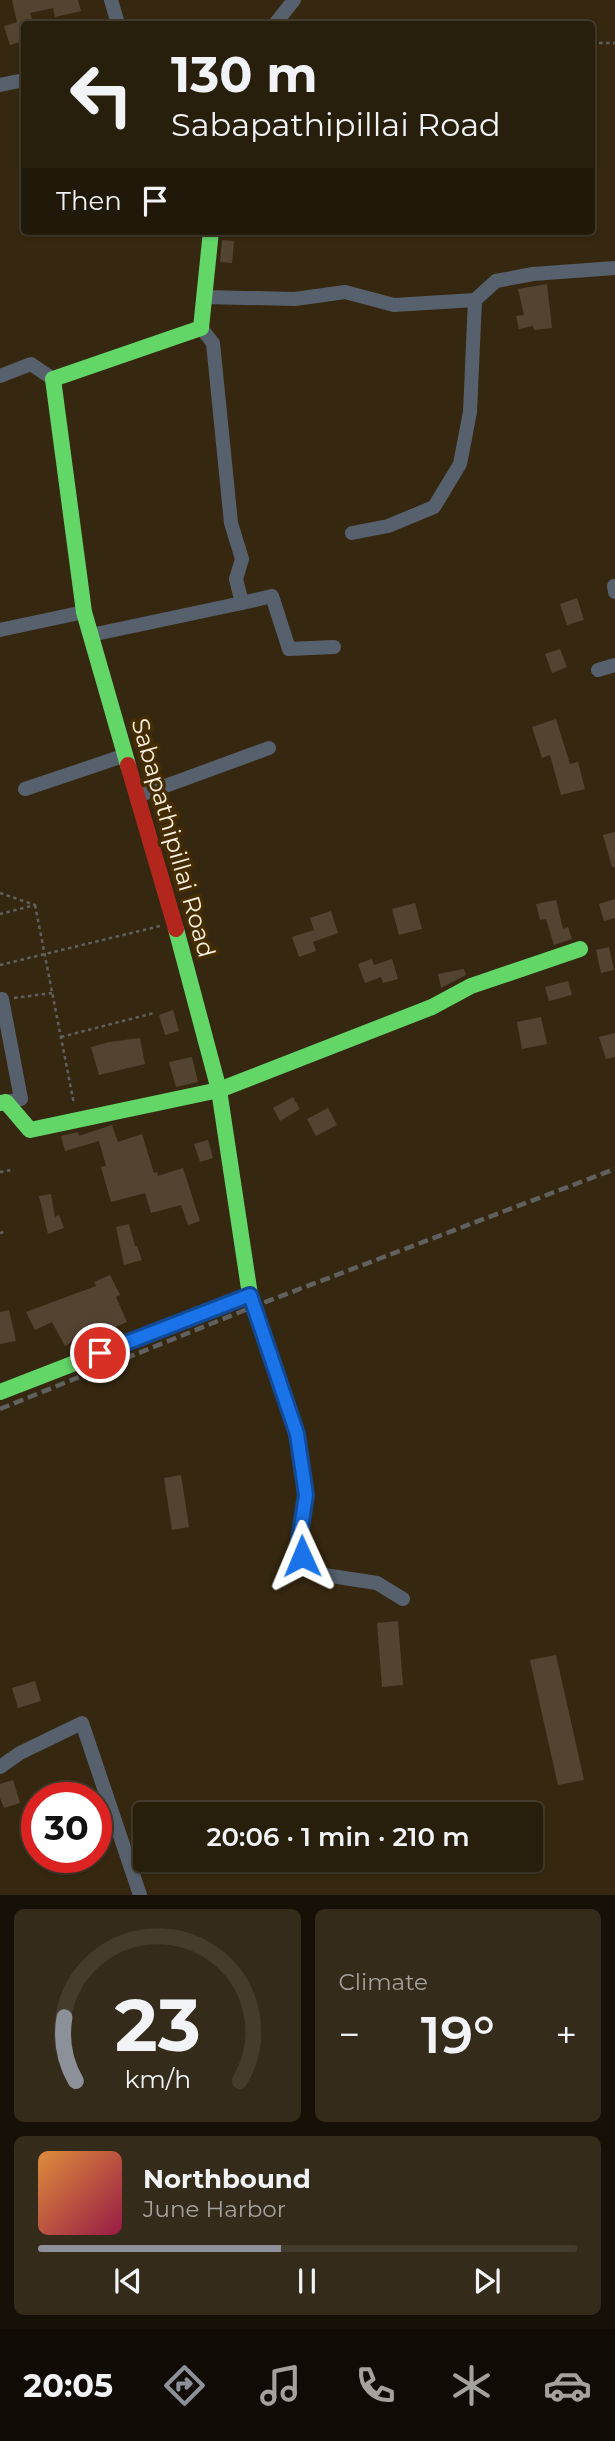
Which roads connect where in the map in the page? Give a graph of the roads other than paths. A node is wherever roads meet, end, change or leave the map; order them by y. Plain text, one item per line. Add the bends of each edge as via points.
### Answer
1 (111, 0) edge
2 (293, 0) edge
3 (117, 21) edge
4 (277, 21) edge
5 (21, 81) edge
6 (0, 85) edge
7 (211, 235) edge
8 (615, 268) edge
9 (204, 297) junction
10 (475, 300) junction
11 (201, 328) junction
12 (0, 376) edge
13 (53, 379) junction
14 (352, 533) dead end
15 (242, 603) junction
16 (84, 612) junction
17 (0, 630) edge
18 (91, 635) junction
19 (334, 646) dead end
20 (615, 665) edge
21 (598, 670) dead end
22 (269, 748) dead end
23 (126, 755) junction
24 (25, 789) dead end
25 (138, 796) junction
26 (580, 949) dead end
27 (1, 996) edge
28 (219, 1090) junction
29 (3, 1102) edge
30 (250, 1295) junction
31 (0, 1392) edge
32 (403, 1599) dead end
33 (0, 1767) edge
34 (140, 1895) edge

1 - 3 street
2 - 4 street
5 - 6 street
7 - 9 street
8 - 10 street via 496,281
9 - 10 street via 295,299 345,292 394,304
9 - 11 street
10 - 14 street via 470,412 460,464 434,507 388,526
11 - 13 street
11 - 15 street via 213,343 231,523 242,559 236,579
12 - 13 street via 32,364
13 - 16 street, Sabapathipillai Road
15 - 18 street
15 - 19 street via 272,596 289,649
16 - 17 street
16 - 18 street, Sabapathipillai Road
18 - 23 street, Sabapathipillai Road
20 - 21 street
22 - 25 street
23 - 24 street
23 - 25 street, Sabapathipillai Road
25 - 28 street, Sabapathipillai Road
26 - 28 street via 471,986 432,1007
27 - 29 street via 21,1099
28 - 29 street via 30,1130
28 - 30 street, Sabapathipillai Road
30 - 31 street
30 - 32 street via 297,1434 306,1495 299,1540 302,1556 318,1574 377,1583
33 - 34 street via 82,1723

